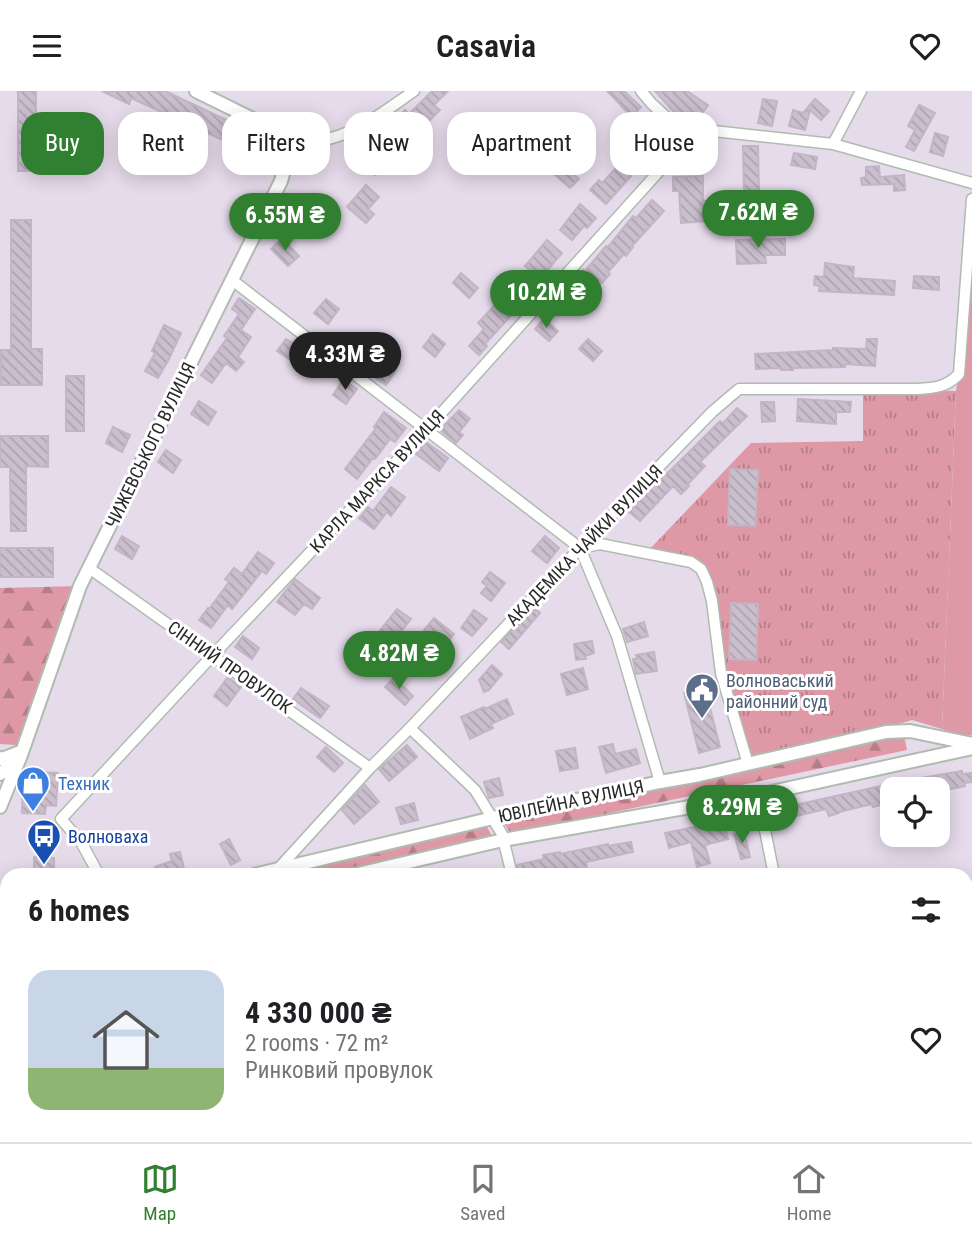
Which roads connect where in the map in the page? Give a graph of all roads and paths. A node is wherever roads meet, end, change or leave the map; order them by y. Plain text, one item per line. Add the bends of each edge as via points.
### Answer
1 (196, 91) edge
2 (414, 91) edge
3 (641, 91) edge
4 (861, 91) edge
5 (240, 112) edge
6 (661, 112) edge
7 (718, 132) edge
8 (330, 138) edge
9 (833, 144) junction
10 (283, 175) edge
11 (656, 175) edge
12 (972, 183) edge
13 (972, 199) edge
14 (232, 280) junction
15 (427, 429) junction
16 (580, 548) junction
17 (89, 568) junction
18 (213, 655) junction
19 (410, 728) junction
20 (910, 730) junction
21 (972, 746) edge
22 (22, 753) junction
23 (0, 758) edge
24 (909, 763) junction
25 (748, 764) junction
26 (370, 768) junction
27 (0, 774) edge
28 (660, 782) junction
29 (758, 795) junction
30 (0, 807) edge
31 (493, 818) junction
32 (503, 840) junction
33 (95, 868) edge
34 (279, 868) edge
35 (282, 868) edge
36 (383, 868) edge
37 (510, 868) edge
38 (773, 868) edge

1 - 5 street
2 - 8 street via 347,133
3 - 6 street
4 - 9 street
7 - 9 street
9 - 12 street
10 - 14 street, ЧИЖЕВСЬКОГО ВУЛИЦЯ
11 - 15 street, КАРЛА МАРКСА ВУЛИЦЯ
13 - 16 street, АКАДЕМІКА ЧАЙКИ ВУЛИЦЯ via 960,374 952,383 938,388 739,390
14 - 15 street
14 - 17 street, ЧИЖЕВСЬКОГО ВУЛИЦЯ
15 - 16 street
15 - 18 street, КАРЛА МАРКСА ВУЛИЦЯ
16 - 19 street, АКАДЕМІКА ЧАЙКИ ВУЛИЦЯ
16 - 25 street via 600,544 691,562 701,569 712,601 722,673
16 - 28 street via 617,636
17 - 18 street, СІННИЙ ПРОВУЛОК
17 - 22 street, ЧИЖЕВСЬКОГО ВУЛИЦЯ
18 - 26 street, СІННИЙ ПРОВУЛОК
18 - 33 street, КАРЛА МАРКСА ВУЛИЦЯ via 61,819
19 - 26 street, АКАДЕМІКА ЧАЙКИ ВУЛИЦЯ
19 - 31 street via 475,790
20 - 21 street, ЮВІЛЕЙНА ВУЛИЦЯ
20 - 24 street via 923,745 919,756
20 - 25 street, ЮВІЛЕЙНА ВУЛИЦЯ
21 - 24 street, ЮВІЛЕЙНА ВУЛИЦЯ
22 - 23 street
22 - 27 street
22 - 30 street, ЧИЖЕВСЬКОГО ВУЛИЦЯ
24 - 29 street, ЮВІЛЕЙНА ВУЛИЦЯ
25 - 28 street, ЮВІЛЕЙНА ВУЛИЦЯ
26 - 34 street, АКАДЕМІКА ЧАЙКИ ВУЛИЦЯ
28 - 31 street, ЮВІЛЕЙНА ВУЛИЦЯ
29 - 32 street, ЮВІЛЕЙНА ВУЛИЦЯ
29 - 38 street
31 - 32 street
31 - 35 street, ЮВІЛЕЙНА ВУЛИЦЯ
32 - 36 street, ЮВІЛЕЙНА ВУЛИЦЯ
32 - 37 street

